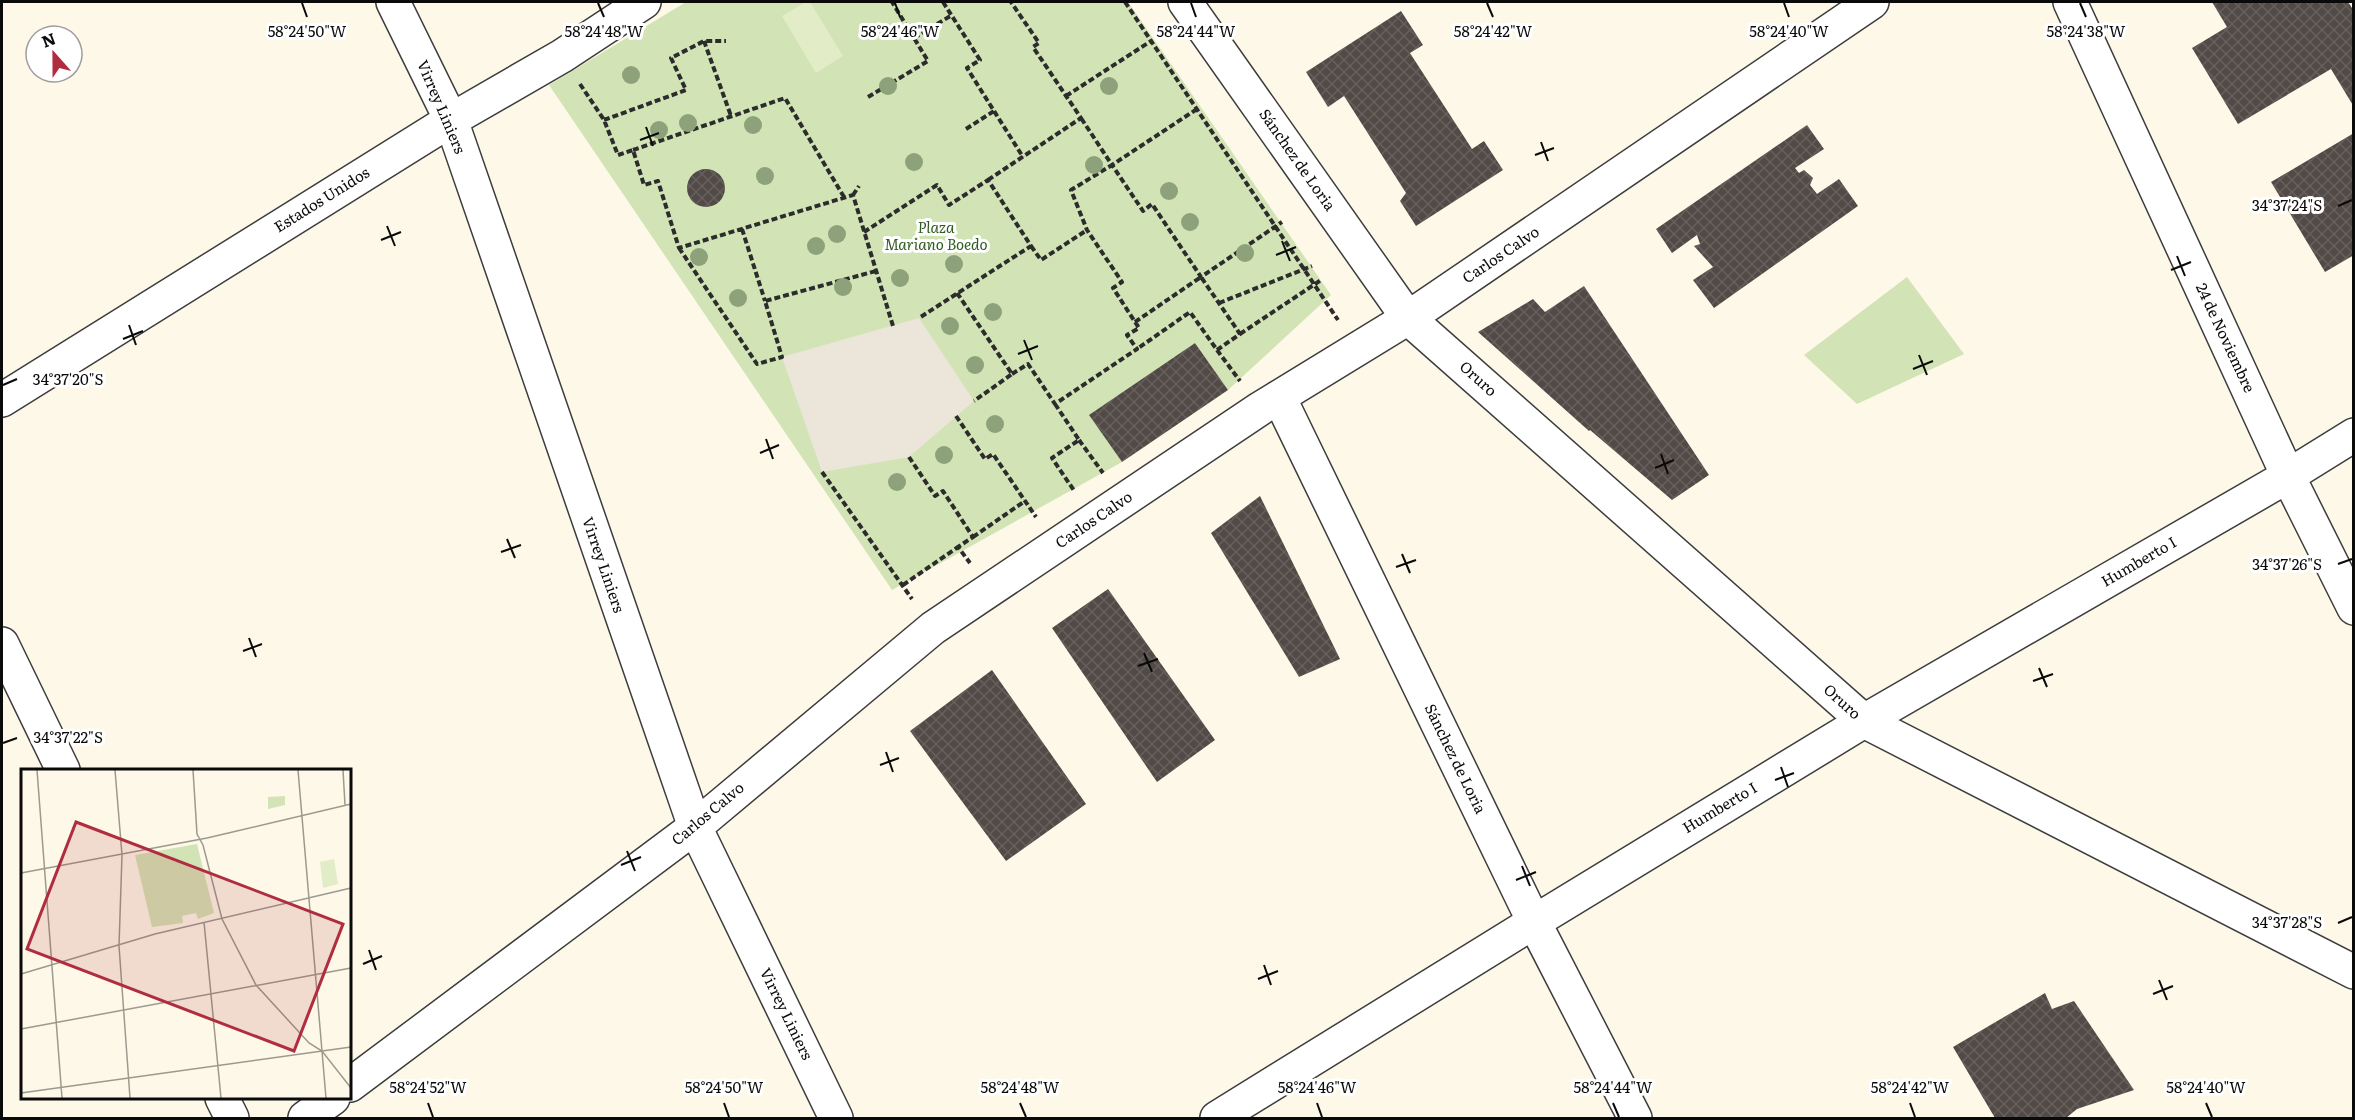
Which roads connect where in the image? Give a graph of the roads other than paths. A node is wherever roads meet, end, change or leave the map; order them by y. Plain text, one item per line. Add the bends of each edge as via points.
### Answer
1 (393, 2) edge
2 (644, 2) edge
3 (1185, 2) edge
4 (1872, 2) edge
5 (2070, 2) edge
6 (451, 120) junction
7 (1408, 318) junction
8 (1279, 397) junction
9 (2, 400) edge
10 (2354, 435) edge
11 (2288, 476) junction
12 (2354, 608) edge
13 (2, 644) edge
14 (1864, 721) junction
15 (62, 769) edge
16 (695, 827) junction
17 (1534, 921) junction
18 (2354, 972) edge
19 (351, 1084) edge
20 (222, 1099) edge
21 (332, 1099) edge
22 (232, 1119) edge
23 (305, 1119) edge
24 (836, 1119) edge
25 (1217, 1119) edge
26 (1635, 1119) edge

1 - 6 street, Virrey Liniers
2 - 6 street, Estados Unidos via 562,56
3 - 7 street, Sánchez de Loria
4 - 7 street, Carlos Calvo
5 - 11 street, 24 de Noviembre
6 - 9 street, Estados Unidos
6 - 16 street, Virrey Liniers
7 - 8 street, Carlos Calvo
7 - 14 street, Oruro
8 - 16 street, Carlos Calvo via 933,628
8 - 17 street, Sánchez de Loria
10 - 11 street, Humberto I
11 - 12 street, 24 de Noviembre
11 - 14 street, Humberto I
13 - 15 street
14 - 17 street, Humberto I
14 - 18 street, Oruro
16 - 19 street, Carlos Calvo
16 - 24 street, Virrey Liniers
17 - 25 street, Humberto I
17 - 26 street, Sánchez de Loria
20 - 22 street
21 - 23 street

